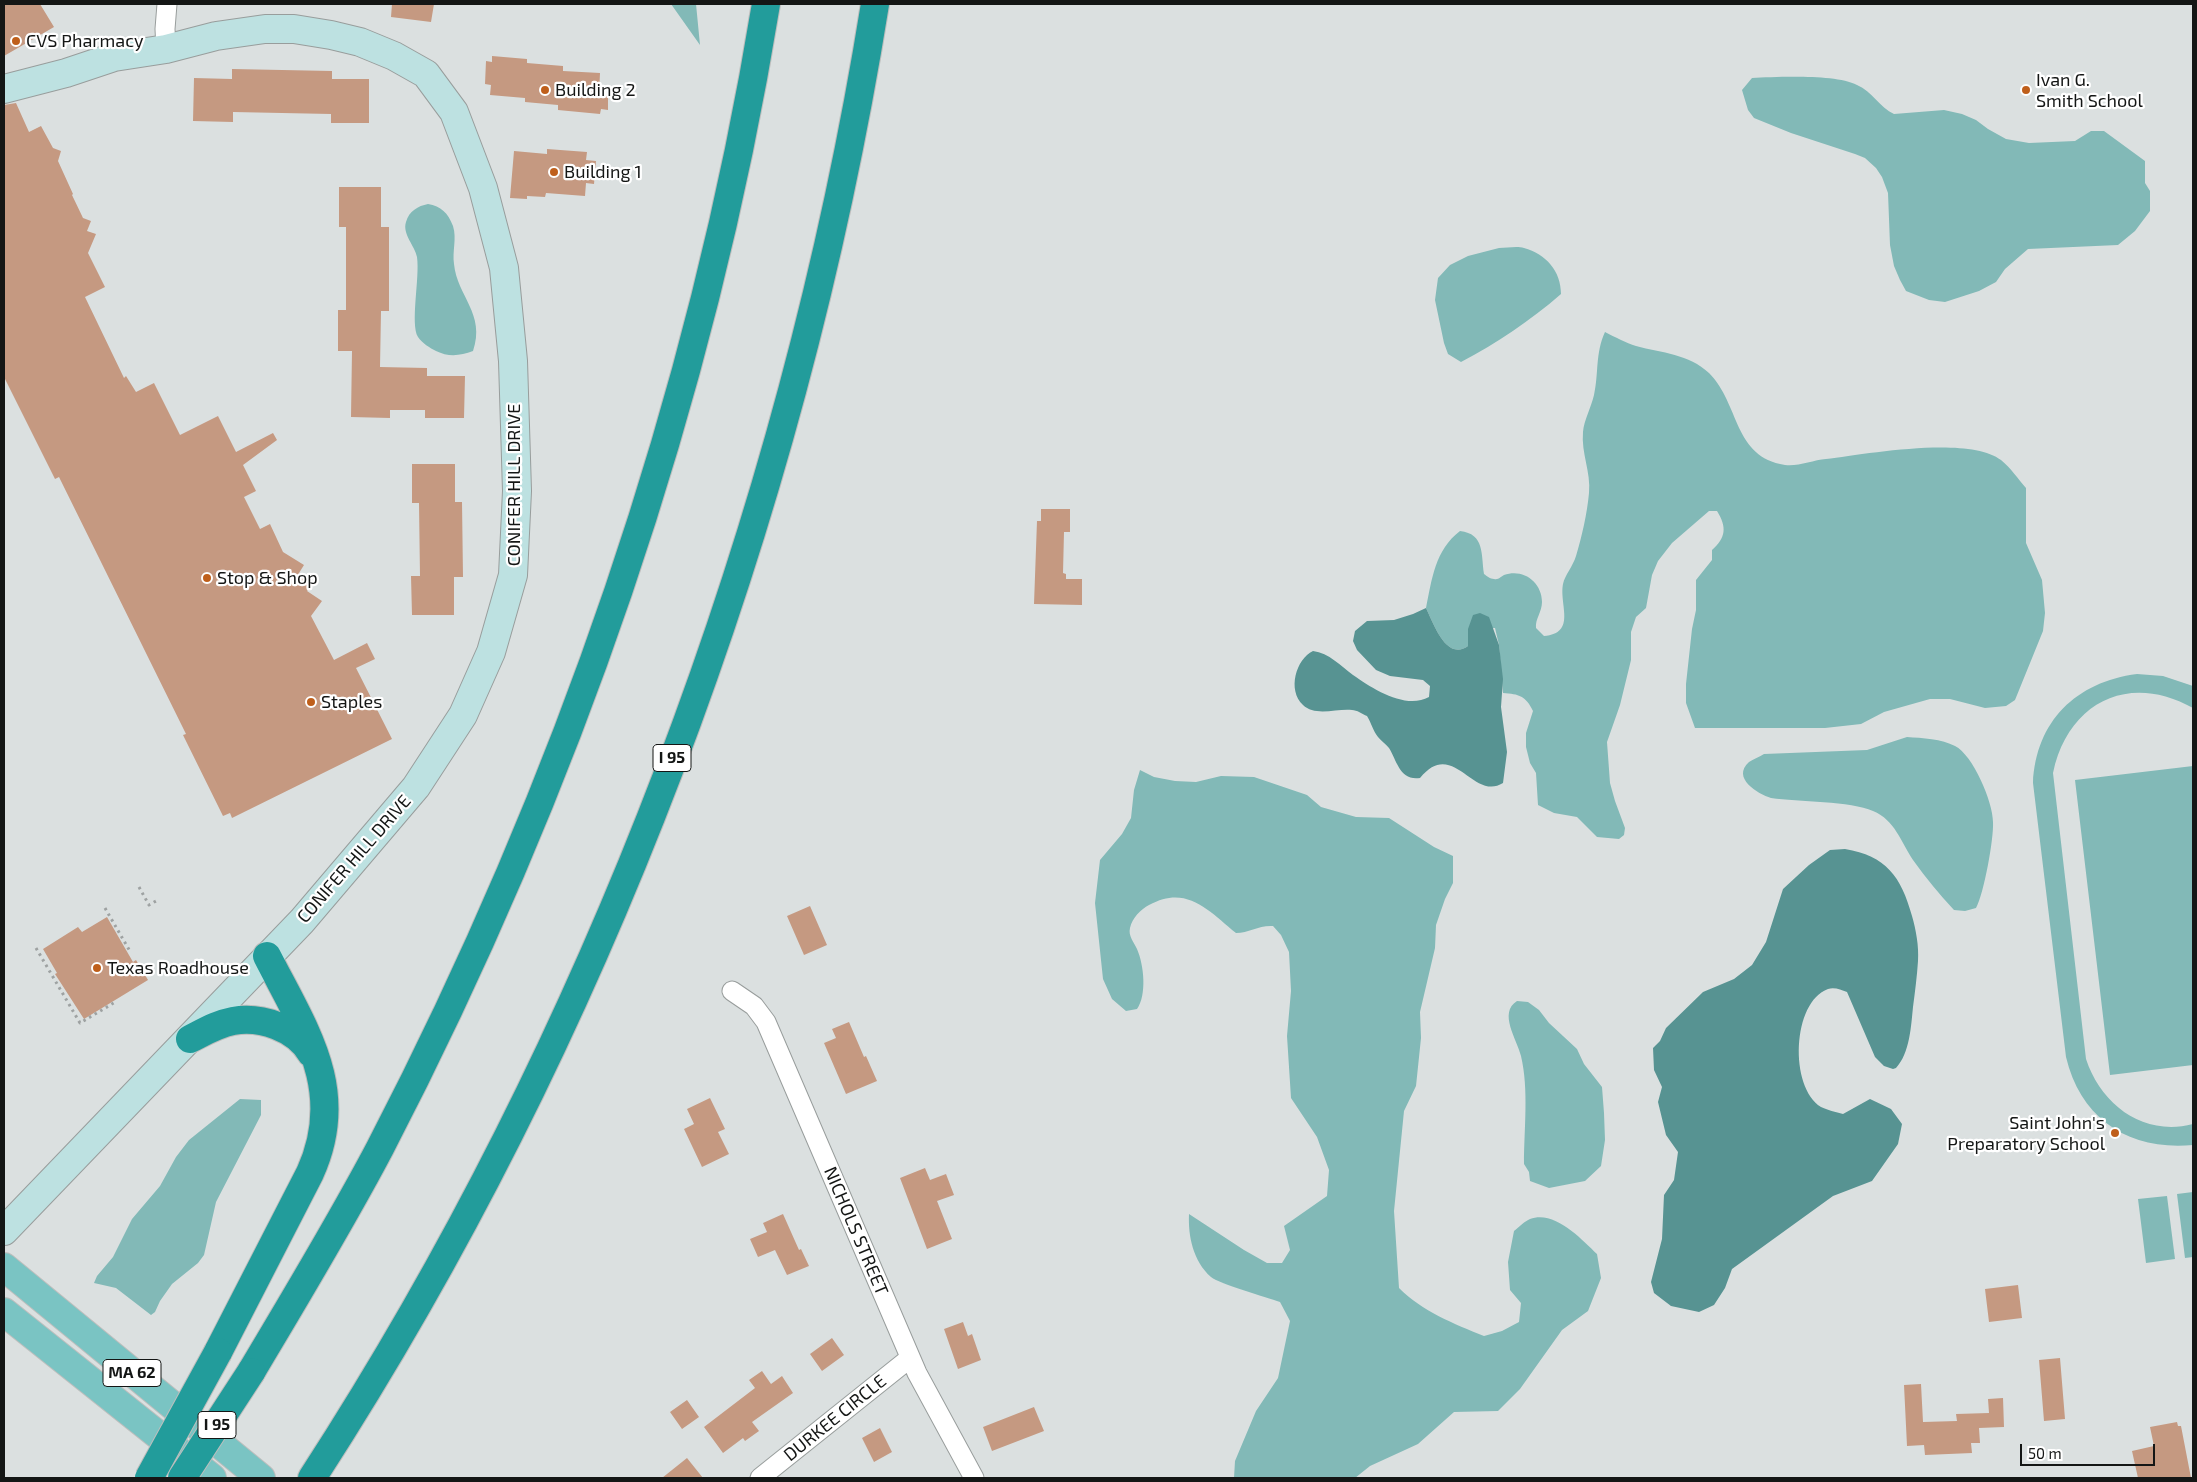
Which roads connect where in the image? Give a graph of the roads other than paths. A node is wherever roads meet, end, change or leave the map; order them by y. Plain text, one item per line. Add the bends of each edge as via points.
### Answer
1 (167, 4) edge
2 (766, 4) edge
3 (875, 4) edge
4 (166, 49) junction
5 (4, 89) edge
6 (267, 956) junction
7 (732, 991) dead end
8 (190, 1039) junction
9 (316, 1060) junction
10 (5, 1233) edge
11 (4, 1267) edge
12 (4, 1312) edge
13 (4, 1338) edge
14 (910, 1358) junction
15 (65, 1359) junction
16 (318, 1468) edge
17 (149, 1478) edge
18 (182, 1478) edge
19 (212, 1478) edge
20 (261, 1478) edge
21 (760, 1478) edge
22 (974, 1478) edge

1 - 4 street
2 - 18 highway, I 95, bridge via 739,149 693,341 636,535 570,724 494,910 439,1030 346,1210 251,1372
3 - 16 highway, I 95 via 840,189 793,385 739,568 671,762 593,953 505,1140 406,1322
4 - 5 street, CONIFER HILL DRIVE via 114,57
4 - 6 street, CONIFER HILL DRIVE via 216,36 265,29 294,30 331,34 360,42 426,74 454,112 483,188 504,268 513,361 516,545 513,575 491,652 463,715 416,787 302,921
6 - 8 street, CONIFER HILL DRIVE
6 - 9 highway via 301,1022
7 - 14 street, NICHOLS STREET via 754,1006 766,1022
8 - 9 highway via 232,1021 257,1021 292,1033
8 - 10 street, CONIFER HILL DRIVE
9 - 17 highway, bridge via 325,1094 325,1122 320,1149 218,1352
11 - 20 main road, MA 62
12 - 15 main road, MA 62
13 - 15 main road via 24,1342
14 - 21 street, DURKEE CIRCLE
14 - 22 street, NICHOLS STREET
15 - 19 main road, MA 62

